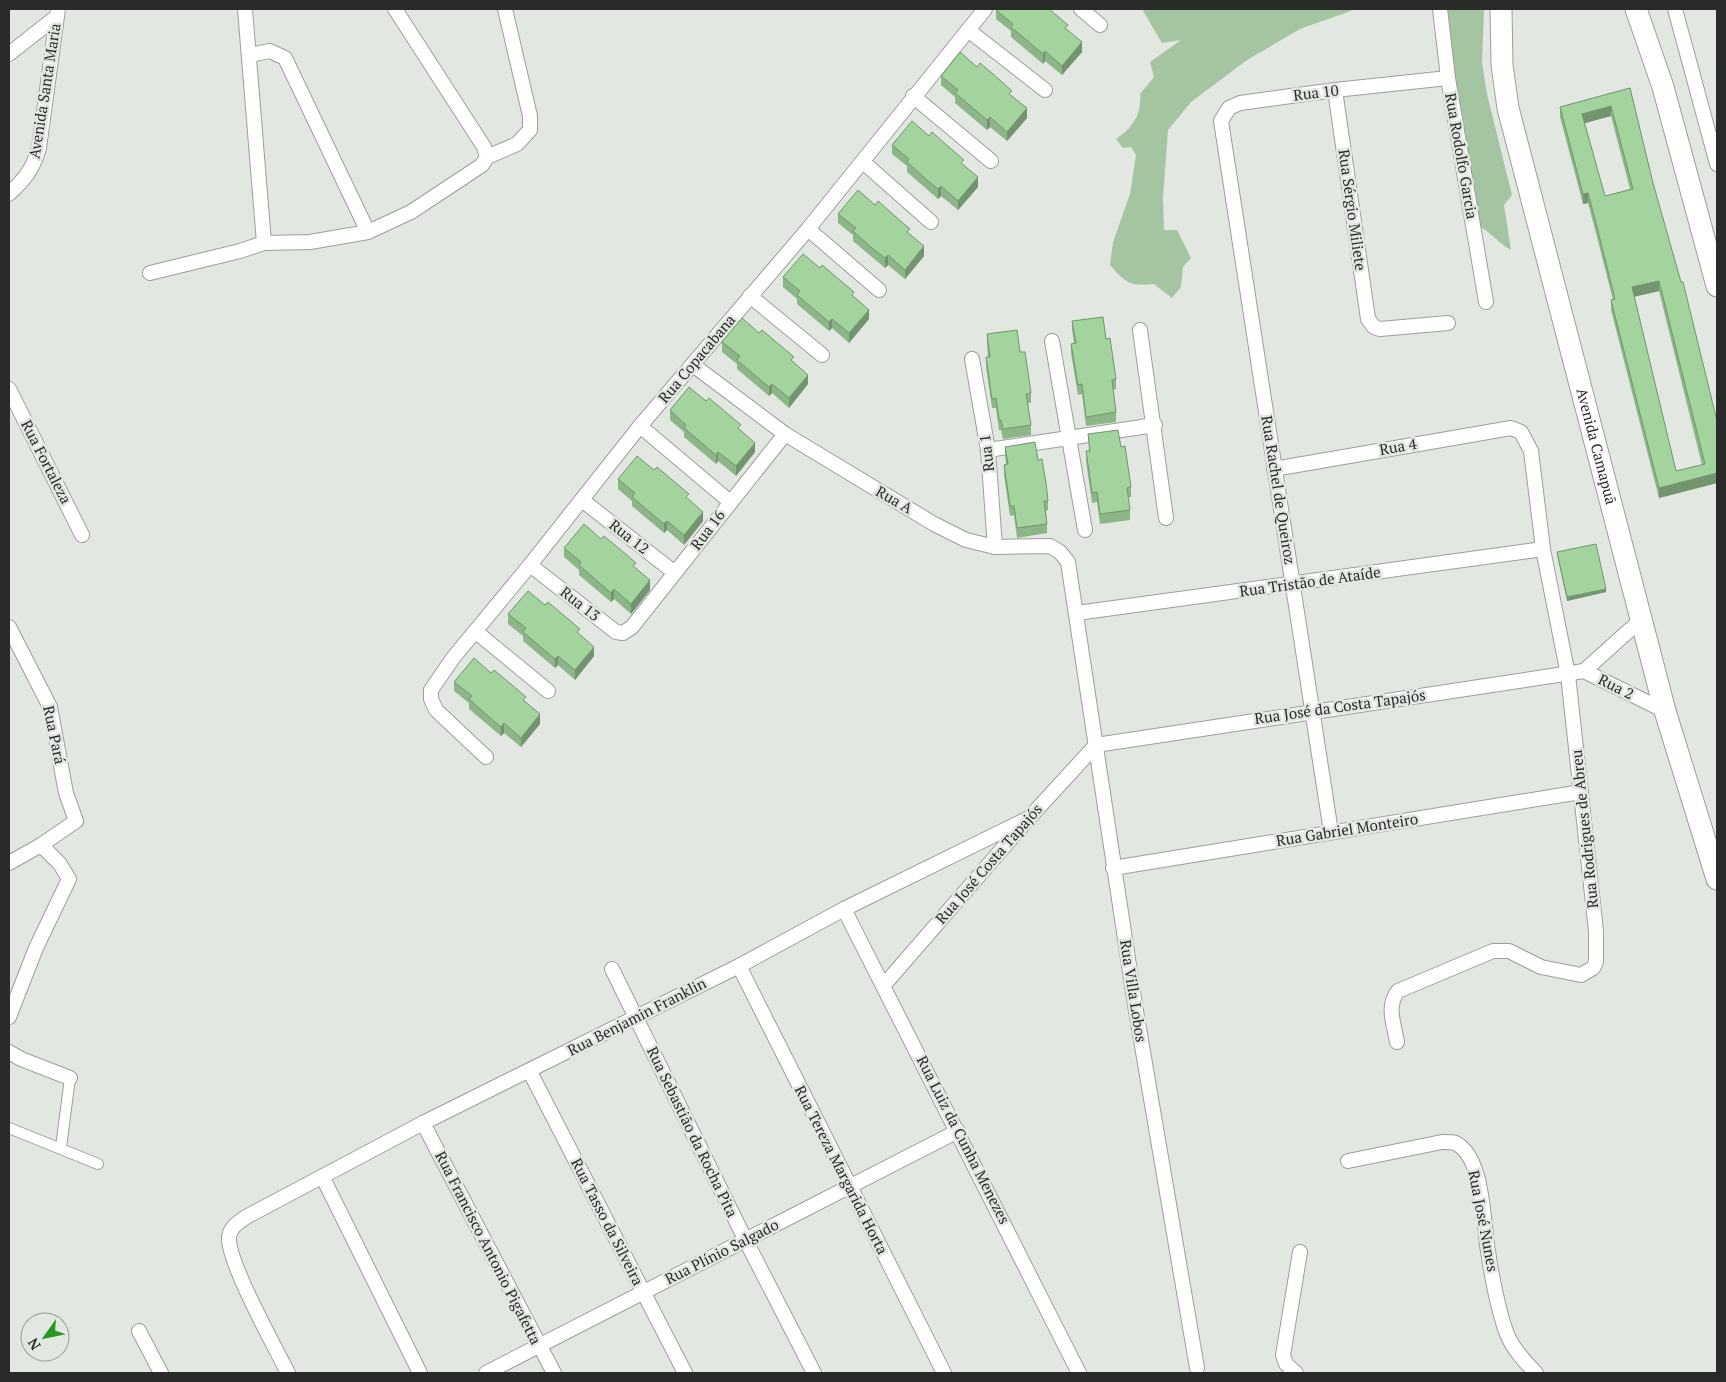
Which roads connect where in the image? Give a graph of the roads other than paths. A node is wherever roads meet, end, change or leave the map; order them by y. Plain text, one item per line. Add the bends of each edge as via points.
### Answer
1 (245, 9) edge
2 (395, 9) edge
3 (505, 9) edge
4 (985, 9) edge
5 (1081, 9) edge
6 (1440, 9) edge
7 (1501, 9) edge
8 (1636, 9) edge
9 (1675, 9) edge
10 (57, 13) edge
11 (1100, 25) dead end
12 (968, 30) junction
13 (9, 54) edge
14 (249, 55) junction
15 (1448, 78) junction
16 (1045, 90) dead end
17 (1334, 90) junction
18 (913, 96) junction
19 (1224, 148) joint
20 (486, 157) junction
21 (991, 161) dead end
22 (863, 162) junction
23 (1717, 164) edge
24 (9, 194) edge
25 (931, 222) dead end
26 (808, 229) junction
27 (368, 232) junction
28 (264, 243) junction
29 (150, 273) dead end
30 (1717, 286) edge
31 (879, 290) dead end
32 (750, 296) junction
33 (1486, 302) dead end
34 (1448, 322) dead end
35 (1140, 330) dead end
36 (1052, 341) dead end
37 (822, 355) dead end
38 (972, 359) dead end
39 (693, 365) junction
40 (9, 389) edge
41 (1155, 425) junction
42 (640, 426) junction
43 (1520, 432) joint
44 (785, 434) junction
45 (1068, 438) junction
46 (988, 450) junction
47 (1274, 469) junction
48 (582, 500) junction
49 (729, 502) junction
50 (1166, 518) dead end
51 (1085, 530) dead end
52 (82, 535) dead end
53 (995, 547) junction
54 (1543, 549) junction
55 (530, 565) junction
56 (675, 573) junction
57 (1293, 584) junction
58 (1077, 613) junction
59 (1643, 618) junction
60 (9, 627) edge
61 (632, 627) joint
62 (475, 631) junction
63 (1584, 671) junction
64 (1568, 675) junction
65 (548, 690) dead end
66 (1313, 710) junction
67 (1665, 711) junction
68 (1096, 745) junction
69 (486, 757) dead end
70 (1581, 792) junction
71 (1029, 818) junction
72 (1331, 832) junction
73 (41, 845) junction
74 (9, 863) edge
75 (1113, 868) junction
76 (1717, 879) edge
77 (844, 909) junction
78 (739, 966) junction
79 (612, 969) dead end
80 (884, 985) junction
81 (9, 1017) edge
82 (635, 1018) junction
83 (1397, 1042) dead end
84 (9, 1052) edge
85 (530, 1072) junction
86 (70, 1078) joint
87 (424, 1123) junction
88 (9, 1128) edge
89 (958, 1131) junction
90 (60, 1148) junction
91 (1348, 1161) dead end
92 (98, 1164) dead end
93 (323, 1178) junction
94 (850, 1188) junction
95 (745, 1239) junction
96 (1300, 1252) dead end
97 (644, 1293) junction
98 (138, 1331) dead end
99 (539, 1346) junction
100 (1197, 1368) dead end
101 (161, 1373) edge
102 (288, 1373) edge
103 (420, 1373) edge
104 (486, 1373) edge
105 (554, 1373) edge
106 (684, 1373) edge
107 (814, 1373) edge
108 (944, 1373) edge
109 (1079, 1373) edge
110 (1296, 1373) edge
111 (1536, 1373) edge

1 - 14 street
2 - 20 street via 484,147
3 - 20 street via 530,116 530,130 517,144
4 - 12 street, Rua Copacabana
5 - 11 street
6 - 15 street, Rua Rodolfo Garcia
7 - 59 main road, Avenida Camapuã via 1502,65 1508,108
8 - 30 main road via 1663,87
9 - 23 street
10 - 13 street
10 - 24 street, Avenida Santa Maria via 35,164
12 - 16 street
12 - 18 street, Rua Copacabana
14 - 27 street via 270,51 285,58
14 - 28 street
15 - 17 street, Rua 10
15 - 33 street, Rua Rodolfo Garcia
17 - 19 street, Rua 10 via 1240,103 1229,108 1221,121
17 - 34 street, Rua Sérgio Miliete via 1368,319 1380,329
18 - 21 street
18 - 22 street, Rua Copacabana
19 - 47 street, Rua Rachel de Queiroz
20 - 27 street via 482,165 411,212
22 - 25 street
22 - 26 street, Rua Copacabana
26 - 31 street
26 - 32 street, Rua Copacabana
27 - 28 street via 310,242
28 - 29 street
32 - 37 street
32 - 39 street, Rua Copacabana
35 - 41 street
36 - 45 street
38 - 46 street, Rua 1
39 - 42 street, Rua Copacabana
39 - 44 street, Rua A
40 - 52 street, Rua Fortaleza
41 - 45 street
41 - 50 street
42 - 48 street, Rua Copacabana
42 - 49 street
43 - 47 street, Rua 4 via 1511,428
43 - 54 street, Rua Rodrigues de Abreu via 1531,451
44 - 49 street, Rua 16
44 - 53 street, Rua A via 934,524 966,540
45 - 46 street
45 - 51 street
46 - 53 street, Rua 1
47 - 57 street, Rua Rachel de Queiroz
48 - 55 street, Rua Copacabana
48 - 56 street, Rua 12
49 - 56 street, Rua 16
53 - 58 street, Rua A via 1050,546 1060,552 1068,562
54 - 57 street, Rua Tristão de Ataíde
54 - 64 street, Rua Rodrigues de Abreu
55 - 61 street, Rua 13 via 616,632 624,633
55 - 62 street, Rua Copacabana
56 - 61 street, Rua 16
57 - 58 street, Rua Tristão de Ataíde
57 - 66 street, Rua Rachel de Queiroz
58 - 68 street, Rua Villa Lobos
59 - 63 street, Rua 2
59 - 67 main road, Avenida Camapuã
60 - 73 street, Rua Pará via 50,707 66,793 76,821
62 - 65 street
62 - 69 street, Rua Copacabana via 431,690 433,705 441,715
63 - 64 street, Rua José da Costa Tapajós
63 - 67 street, Rua 2
64 - 66 street, Rua José da Costa Tapajós
64 - 70 street, Rua Rodrigues de Abreu
66 - 68 street, Rua José da Costa Tapajós
66 - 72 street, Rua Rachel de Queiroz
67 - 76 main road, Avenida Camapuã
68 - 71 street, Rua José Costa Tapajós
68 - 75 street, Rua Villa Lobos
70 - 72 street, Rua Gabriel Monteiro
70 - 83 street, Rua Rodrigues de Abreu via 1598,956 1593,968 1581,975 1573,974 1541,967 1509,951 1493,951 1398,991 1390,1009
71 - 77 street, Rua Benjamin Franklin
71 - 80 street, Rua José Costa Tapajós
72 - 75 street, Rua Gabriel Monteiro
73 - 74 street
73 - 81 street via 60,864 69,879 36,948
75 - 100 street, Rua Villa Lobos
77 - 78 street, Rua Benjamin Franklin
77 - 80 street, Rua Luiz da Cunha Menezes
78 - 82 street, Rua Benjamin Franklin
78 - 94 street, Rua Tereza Margarida Horta
79 - 82 street, Rua Sebastião da Rocha Pita
80 - 89 street, Rua Luiz da Cunha Menezes
82 - 85 street, Rua Benjamin Franklin
82 - 95 street, Rua Sebastião da Rocha Pita
84 - 86 street via 21,1060
85 - 87 street, Rua Benjamin Franklin
85 - 97 street, Rua Tasso da Silveira
86 - 90 street
87 - 93 street, Rua Benjamin Franklin
87 - 99 street, Rua Francisco Antonio Pigafetta
88 - 90 street
89 - 94 street, Rua Plínio Salgado
89 - 109 street, Rua Luiz da Cunha Menezes
90 - 92 street
91 - 111 street, Rua José Nunes via 1442,1142 1455,1142 1462,1146 1477,1177 1488,1252 1506,1332 1515,1351
93 - 102 street, Rua Benjamin Franklin via 246,1217 233,1227 229,1236 240,1275
93 - 103 street
94 - 95 street, Rua Plínio Salgado
94 - 108 street, Rua Tereza Margarida Horta
95 - 97 street, Rua Plínio Salgado
95 - 107 street, Rua Sebastião da Rocha Pita
96 - 110 street via 1283,1355 1286,1364
97 - 99 street, Rua Plínio Salgado
97 - 106 street, Rua Tasso da Silveira
98 - 101 street
99 - 104 street, Rua Plínio Salgado
99 - 105 street, Rua Francisco Antonio Pigafetta

